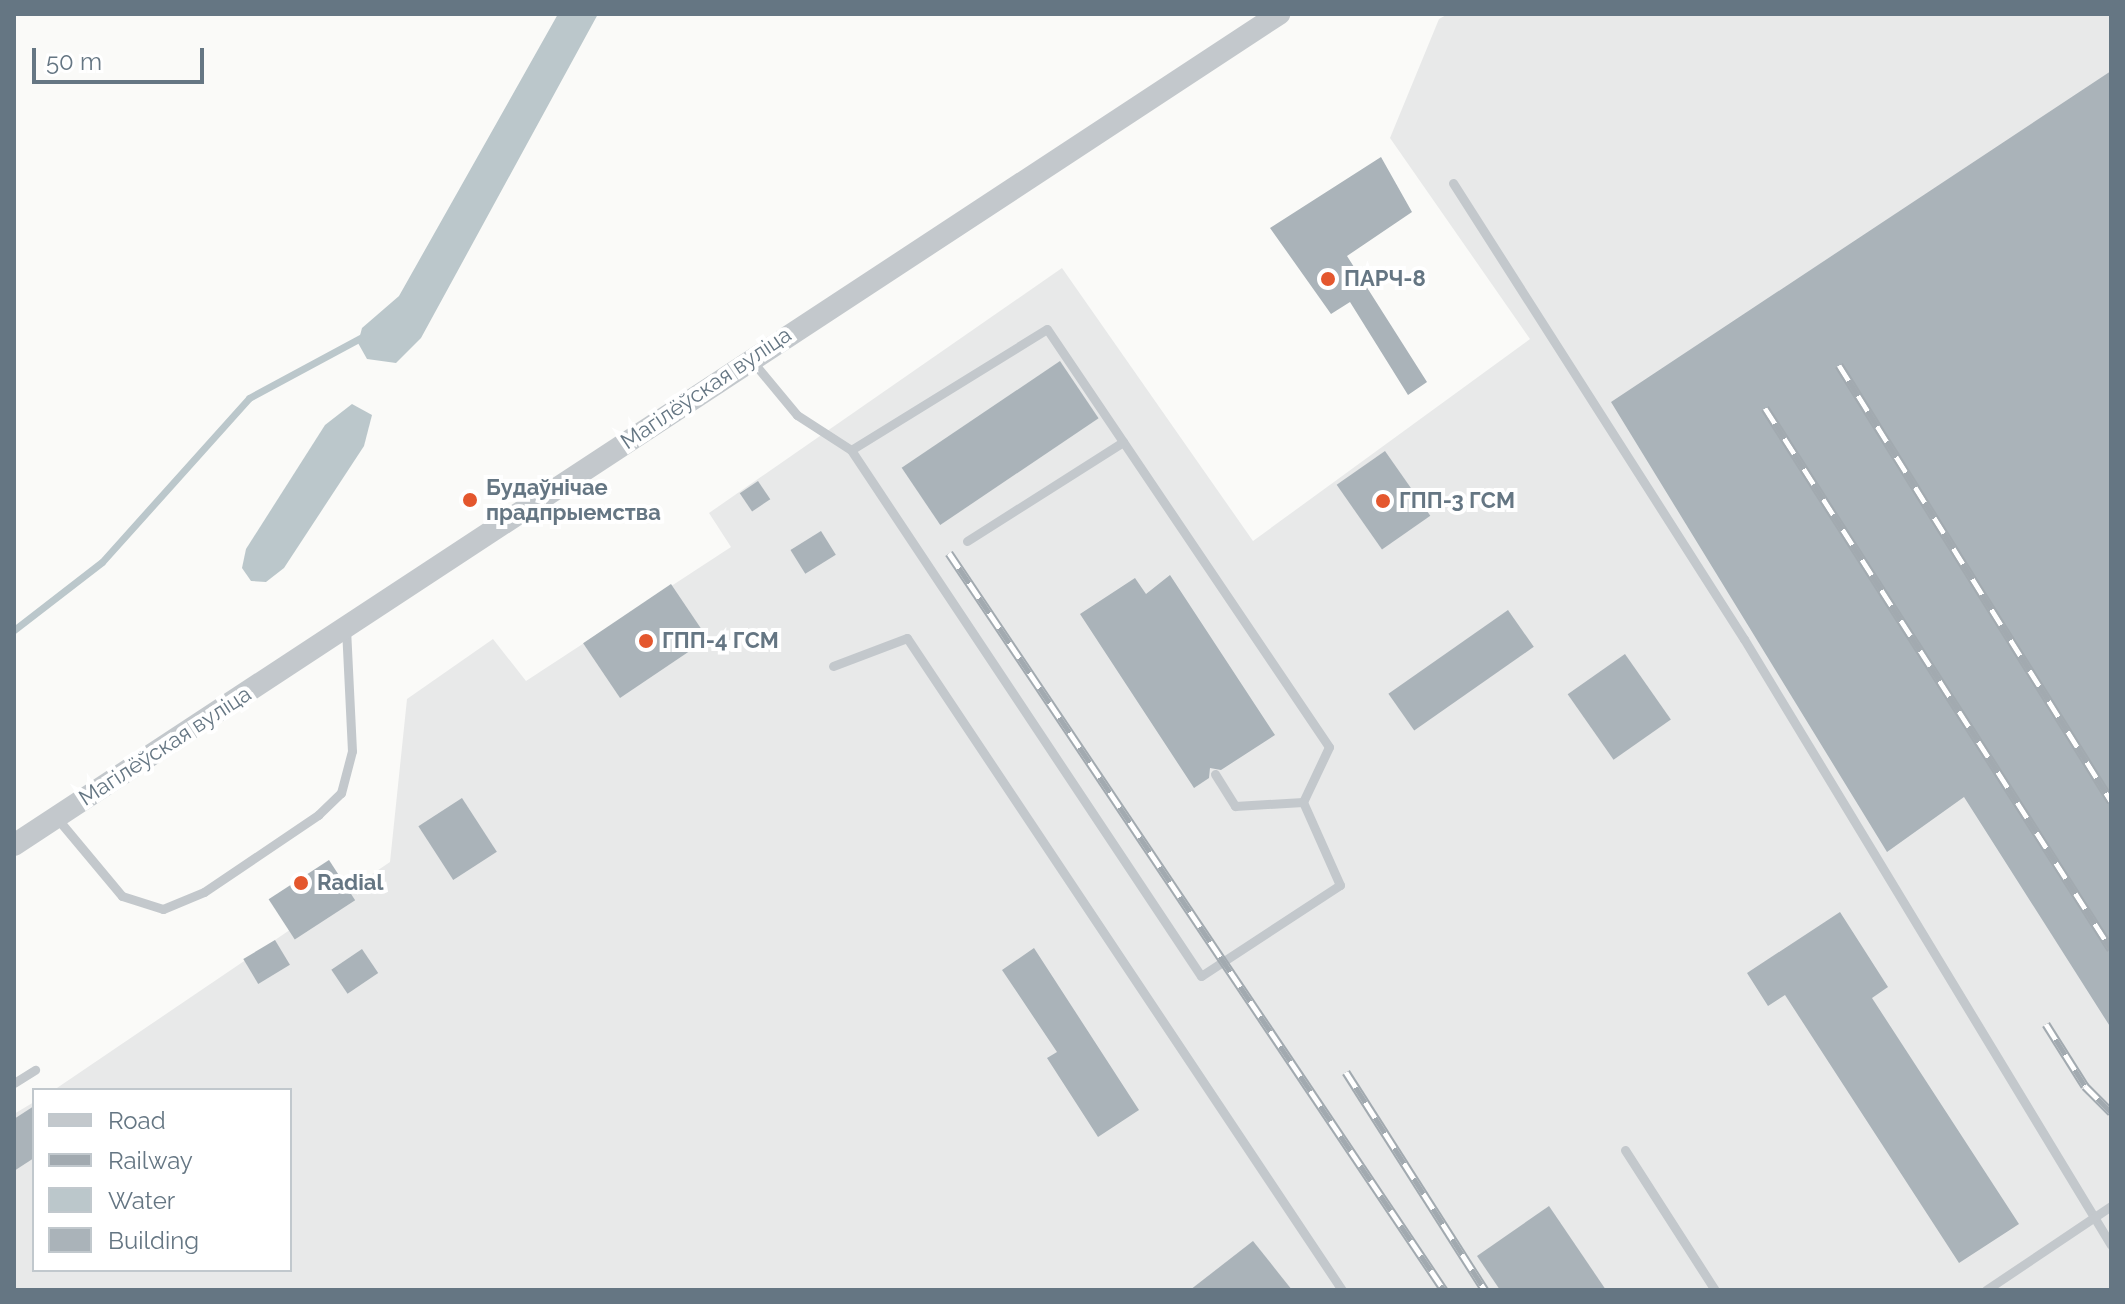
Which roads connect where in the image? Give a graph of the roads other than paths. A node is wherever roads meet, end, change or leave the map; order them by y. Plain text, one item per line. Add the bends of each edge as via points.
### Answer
1 (1279, 14) edge
2 (1453, 183) dead end
3 (750, 358) junction
4 (1123, 442) junction
5 (851, 450) junction
6 (967, 541) dead end
7 (346, 628) junction
8 (833, 666) dead end
9 (1215, 774) dead end
10 (1303, 802) junction
11 (56, 817) junction
12 (14, 845) edge
13 (35, 1070) dead end
14 (14, 1083) edge
15 (1625, 1150) dead end
16 (2111, 1206) edge
17 (2093, 1220) junction
18 (2111, 1245) edge
19 (1342, 1290) edge
20 (1715, 1290) edge
21 (1986, 1290) edge

1 - 3 street, Магілёўская вуліца
2 - 17 lane via 1744,639
3 - 5 lane via 797,415
3 - 7 street, Магілёўская вуліца
4 - 5 lane via 1047,329
4 - 6 lane
4 - 10 lane via 1329,747
5 - 10 lane via 1201,976 1340,885
7 - 11 street, Магілёўская вуліца
7 - 11 lane via 352,751 341,793 318,815 204,892 163,909 122,896
8 - 19 lane via 907,638
9 - 10 lane via 1235,806
11 - 12 street, Магілёўская вуліца
13 - 14 lane
15 - 20 lane
16 - 17 lane
17 - 18 lane
17 - 21 lane

